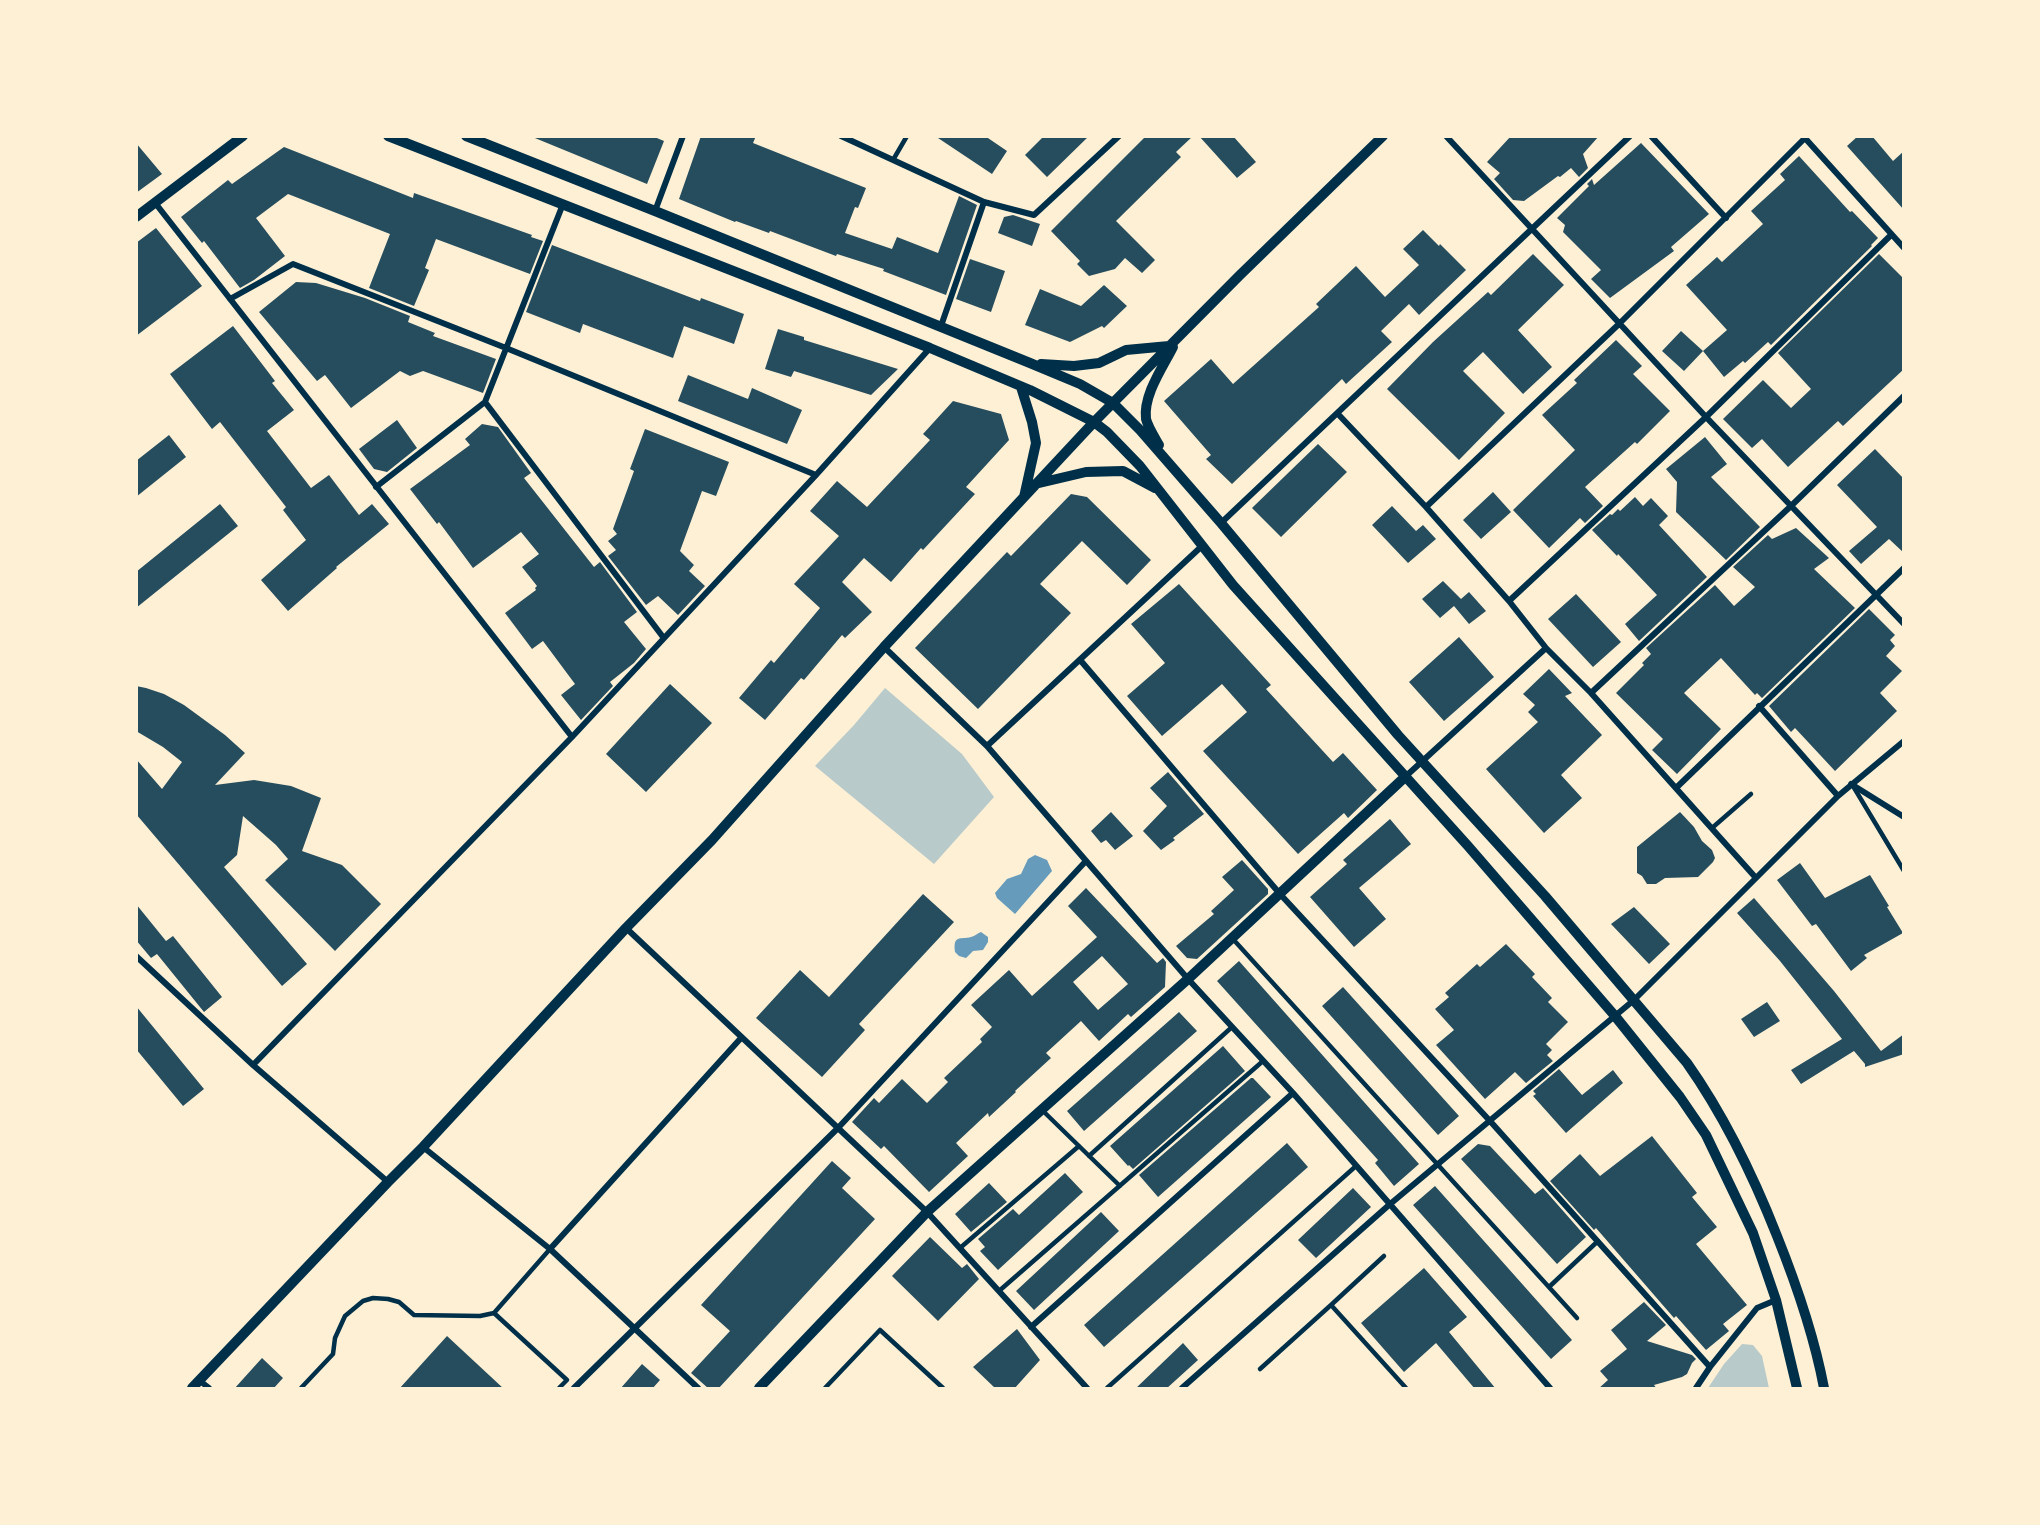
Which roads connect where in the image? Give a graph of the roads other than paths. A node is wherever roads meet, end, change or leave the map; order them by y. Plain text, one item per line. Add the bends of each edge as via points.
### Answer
1 (243, 136) edge
2 (388, 136) edge
3 (466, 136) edge
4 (683, 136) edge
5 (841, 136) edge
6 (907, 136) edge
7 (1119, 136) edge
8 (1383, 136) edge
9 (1446, 136) edge
10 (1630, 136) edge
11 (1651, 136) edge
12 (1804, 137) edge
13 (893, 160) junction
14 (984, 202) junction
15 (156, 204) junction
16 (563, 204) junction
17 (655, 211) junction
18 (138, 214) edge
19 (1726, 218) junction
20 (1532, 231) junction
21 (1891, 235) junction
22 (1904, 248) edge
23 (230, 299) junction
24 (1620, 323) junction
25 (941, 326) junction
26 (1179, 336) junction
27 (1169, 346) junction
28 (506, 348) junction
29 (930, 348) junction
30 (1030, 363) junction
31 (1021, 387) junction
32 (1904, 396) edge
33 (485, 402) junction
34 (1113, 403) junction
35 (1338, 414) junction
36 (1706, 417) junction
37 (1094, 422) junction
38 (1164, 457) junction
39 (816, 475) junction
40 (1035, 484) junction
41 (376, 488) junction
42 (1158, 489) junction
43 (1024, 497) junction
44 (1791, 506) junction
45 (1426, 507) junction
46 (1221, 523) junction
47 (1202, 546) junction
48 (1904, 568) edge
49 (1875, 595) junction
50 (1509, 601) junction
51 (1904, 624) edge
52 (663, 637) junction
53 (884, 647) junction
54 (1546, 648) junction
55 (1081, 661) junction
56 (1591, 693) junction
57 (1759, 706) junction
58 (572, 737) junction
59 (1904, 741) edge
60 (987, 746) junction
61 (1421, 760) junction
62 (1406, 777) junction
63 (1851, 784) junction
64 (1676, 788) junction
65 (1751, 794) dead end
66 (1838, 795) junction
67 (1904, 817) edge
68 (1712, 828) junction
69 (1085, 862) junction
70 (1904, 871) edge
71 (1756, 878) junction
72 (1280, 894) junction
73 (626, 928) junction
74 (1232, 938) junction
75 (137, 956) edge
76 (1188, 979) junction
77 (1634, 1000) junction
78 (1615, 1016) junction
79 (1232, 1027) junction
80 (741, 1038) junction
81 (1263, 1061) junction
82 (253, 1065) junction
83 (1293, 1093) junction
84 (1041, 1110) junction
85 (1490, 1121) junction
86 (838, 1128) junction
87 (1079, 1146) junction
88 (423, 1147) junction
89 (1089, 1156) junction
90 (1438, 1164) junction
91 (1356, 1166) junction
92 (388, 1182) junction
93 (1120, 1186) junction
94 (1389, 1205) junction
95 (927, 1212) junction
96 (1598, 1241) junction
97 (960, 1248) junction
98 (550, 1249) junction
99 (1384, 1256) dead end
100 (1549, 1287) junction
101 (999, 1291) junction
102 (1776, 1300) junction
103 (1330, 1305) junction
104 (494, 1313) junction
105 (1577, 1318) dead end
106 (1031, 1327) junction
107 (633, 1328) junction
108 (1710, 1367) junction
109 (1260, 1369) dead end
110 (196, 1385) edge
111 (209, 1389) edge
112 (301, 1389) edge
113 (559, 1389) edge
114 (574, 1389) edge
115 (698, 1389) edge
116 (759, 1389) edge
117 (825, 1389) edge
118 (943, 1389) edge
119 (1087, 1389) edge
120 (1107, 1389) edge
121 (1182, 1389) edge
122 (1406, 1389) edge
123 (1551, 1389) edge
124 (1696, 1389) edge
125 (1797, 1389) edge
126 (1824, 1389) edge

1 - 15 street
2 - 16 street
3 - 17 street
4 - 17 street
5 - 13 street
6 - 13 lane
7 - 14 street via 1034,215
8 - 26 street
9 - 20 street
10 - 20 street
11 - 19 street
12 - 19 street
12 - 21 street
13 - 14 street
14 - 25 street
15 - 18 street
15 - 23 street
16 - 28 street
16 - 29 street
17 - 25 street
19 - 24 street
20 - 24 street
20 - 35 street
21 - 22 street
21 - 36 street
23 - 28 street via 293,264
23 - 41 street
24 - 36 street
24 - 45 street
25 - 30 street
26 - 27 street
26 - 38 street via 1151,388 1146,419
27 - 30 street via 1126,350 1099,363
27 - 34 street
28 - 33 street
28 - 39 street
29 - 31 street
29 - 39 street
30 - 34 street
31 - 37 street
31 - 43 street via 1036,443
32 - 44 street
33 - 41 street
33 - 52 street
34 - 37 street
34 - 38 street
35 - 45 street
35 - 46 street
36 - 44 street
36 - 50 street
37 - 40 street
37 - 42 street
38 - 46 street
39 - 52 street
40 - 42 street via 1086,472 1123,471
40 - 43 street
41 - 58 street
42 - 47 street
43 - 53 street
44 - 49 street
44 - 56 street
45 - 50 street
46 - 61 street
47 - 55 street
47 - 62 street
48 - 49 street
49 - 51 street
49 - 57 street
50 - 54 street
52 - 58 street
53 - 60 street
53 - 73 street via 712,840
54 - 56 street
54 - 61 street
55 - 60 street
55 - 72 street
56 - 64 street
57 - 64 street
57 - 66 street
58 - 82 street
59 - 63 street
60 - 69 street
61 - 62 street
61 - 77 street
62 - 72 street
62 - 78 street
63 - 66 street
63 - 67 street
63 - 70 lane
64 - 68 street
65 - 68 lane
66 - 71 street
68 - 71 street
69 - 76 street
69 - 86 street
71 - 77 street
72 - 74 street
72 - 85 street
73 - 80 street
73 - 88 street
74 - 76 street
74 - 90 lane
75 - 82 street
76 - 79 street
76 - 84 street
77 - 78 street
77 - 126 street via 1705,1089 1746,1163 1798,1288
78 - 85 street
78 - 102 street via 1706,1135 1753,1233
79 - 81 street
79 - 89 lane
80 - 86 street
80 - 98 street
81 - 83 street
81 - 93 lane
82 - 92 street
83 - 91 street
83 - 106 street
84 - 87 lane
84 - 95 street
85 - 90 street
85 - 96 street
86 - 95 street
86 - 107 street
87 - 89 lane
87 - 97 lane
88 - 92 street
88 - 98 street
89 - 93 lane
90 - 94 street
90 - 100 lane
91 - 94 street
91 - 120 lane
92 - 110 street
93 - 101 lane
94 - 121 street
94 - 123 street
95 - 97 street
95 - 116 street
96 - 100 lane
96 - 108 street
97 - 101 street
98 - 104 lane
98 - 107 street
99 - 103 lane
100 - 105 lane
101 - 106 street
102 - 108 street via 1757,1308
102 - 125 street
103 - 109 lane
103 - 122 lane
104 - 112 lane via 414,1315 399,1302 373,1298 363,1301 345,1316 333,1354
104 - 113 lane via 567,1380
106 - 119 street
107 - 114 street
107 - 115 street
108 - 124 street
110 - 111 street
117 - 118 lane via 880,1330

